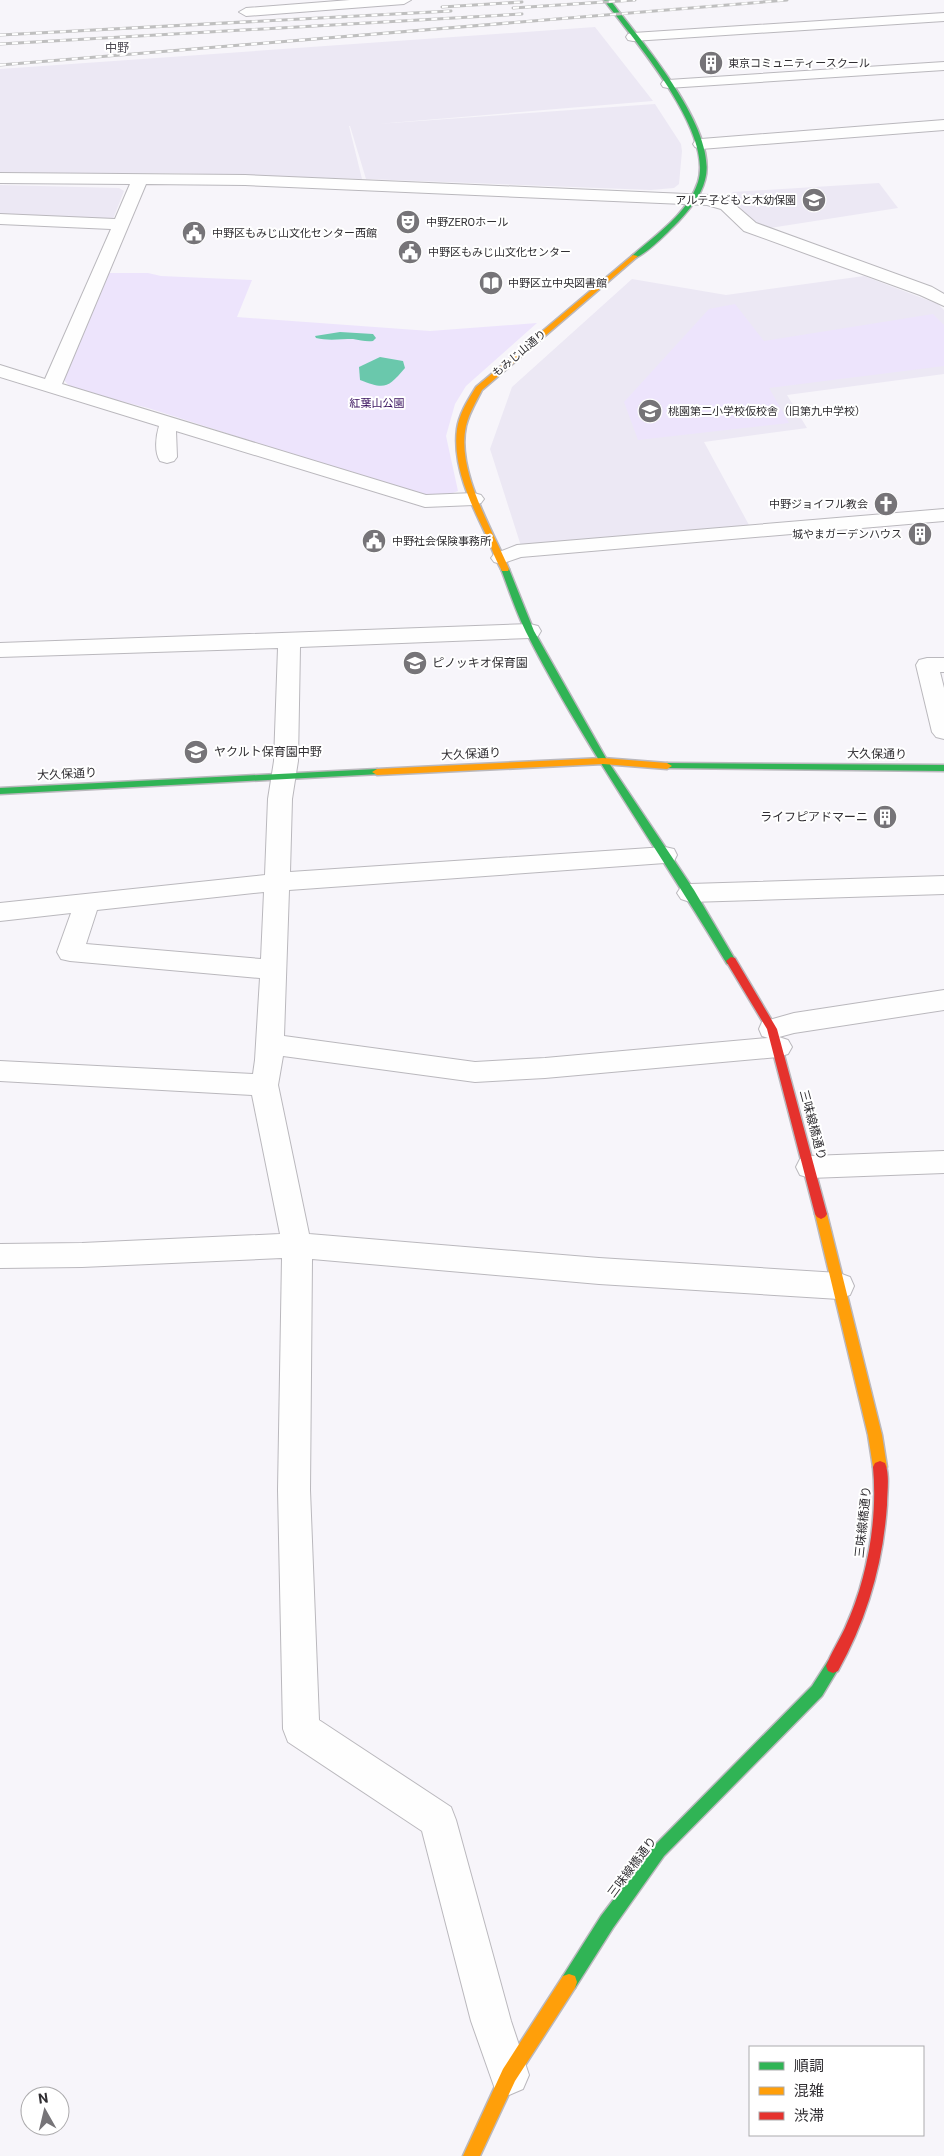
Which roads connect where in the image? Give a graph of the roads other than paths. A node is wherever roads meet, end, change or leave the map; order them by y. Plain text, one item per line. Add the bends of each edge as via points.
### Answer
1 (404, 0) edge
2 (607, 0) edge
3 (246, 12) dead end
4 (944, 17) edge
5 (633, 38) junction
6 (944, 66) edge
7 (668, 84) junction
8 (944, 125) edge
9 (701, 144) junction
10 (0, 178) edge
11 (140, 180) junction
12 (693, 200) junction
13 (0, 219) edge
14 (122, 224) junction
15 (944, 301) edge
16 (0, 371) edge
17 (52, 385) junction
18 (169, 422) junction
19 (167, 457) dead end
20 (474, 499) junction
21 (944, 515) edge
22 (501, 558) junction
23 (530, 631) junction
24 (289, 641) junction
25 (0, 650) edge
26 (944, 665) edge
27 (944, 732) edge
28 (603, 761) junction
29 (944, 768) edge
30 (283, 778) junction
31 (0, 790) edge
32 (665, 855) junction
33 (278, 882) junction
34 (944, 885) edge
35 (690, 893) junction
36 (87, 903) junction
37 (0, 912) edge
38 (274, 970) junction
39 (944, 1000) edge
40 (775, 1038) junction
41 (269, 1044) junction
42 (0, 1071) edge
43 (264, 1085) junction
44 (944, 1162) edge
45 (810, 1167) junction
46 (297, 1245) junction
47 (0, 1256) edge
48 (839, 1286) junction
49 (509, 2075) junction
50 (471, 2156) edge

1 - 3 street
2 - 5 street, もみじ山通り
4 - 5 street
5 - 7 street, もみじ山通り
6 - 7 street
7 - 9 street, もみじ山通り
8 - 9 street
9 - 12 street, もみじ山通り via 704,170
10 - 11 street
11 - 12 street via 245,180
11 - 14 street
12 - 15 street via 709,200 727,206 750,228 926,291
12 - 20 street, もみじ山通り via 673,224 488,380 473,397 461,431 460,450
13 - 14 street
14 - 17 street
16 - 17 street
17 - 18 street
18 - 19 street
18 - 20 street via 425,501
20 - 22 street, もみじ山通り
21 - 22 street via 517,551
22 - 23 street, もみじ山通り
23 - 24 street
23 - 28 street, もみじ山通り
24 - 25 street
24 - 30 street
26 - 27 street via 927,665
28 - 29 street, 大久保通り via 669,766
28 - 30 street, 大久保通り
28 - 32 street, 三味線橋通り
30 - 31 street, 大久保通り
30 - 33 street
32 - 33 street
32 - 35 street, 三味線橋通り
33 - 36 street
33 - 38 street
34 - 35 street
35 - 40 street, 三味線橋通り
36 - 37 street
36 - 38 street via 70,952
38 - 41 street
39 - 40 street via 794,1023
40 - 41 street via 545,1068 475,1072
40 - 45 street, 三味線橋通り
41 - 43 street
42 - 43 street
43 - 46 street
44 - 45 street
45 - 48 street, 三味線橋通り
46 - 47 street
46 - 48 street via 598,1272
46 - 49 street via 294,1490 302,1729 438,1820 491,2021
48 - 49 street, 三味線橋通り via 875,1435 882,1483 877,1539 868,1587 846,1645 817,1691 659,1851 607,1922
49 - 50 street, 三味線橋通り

